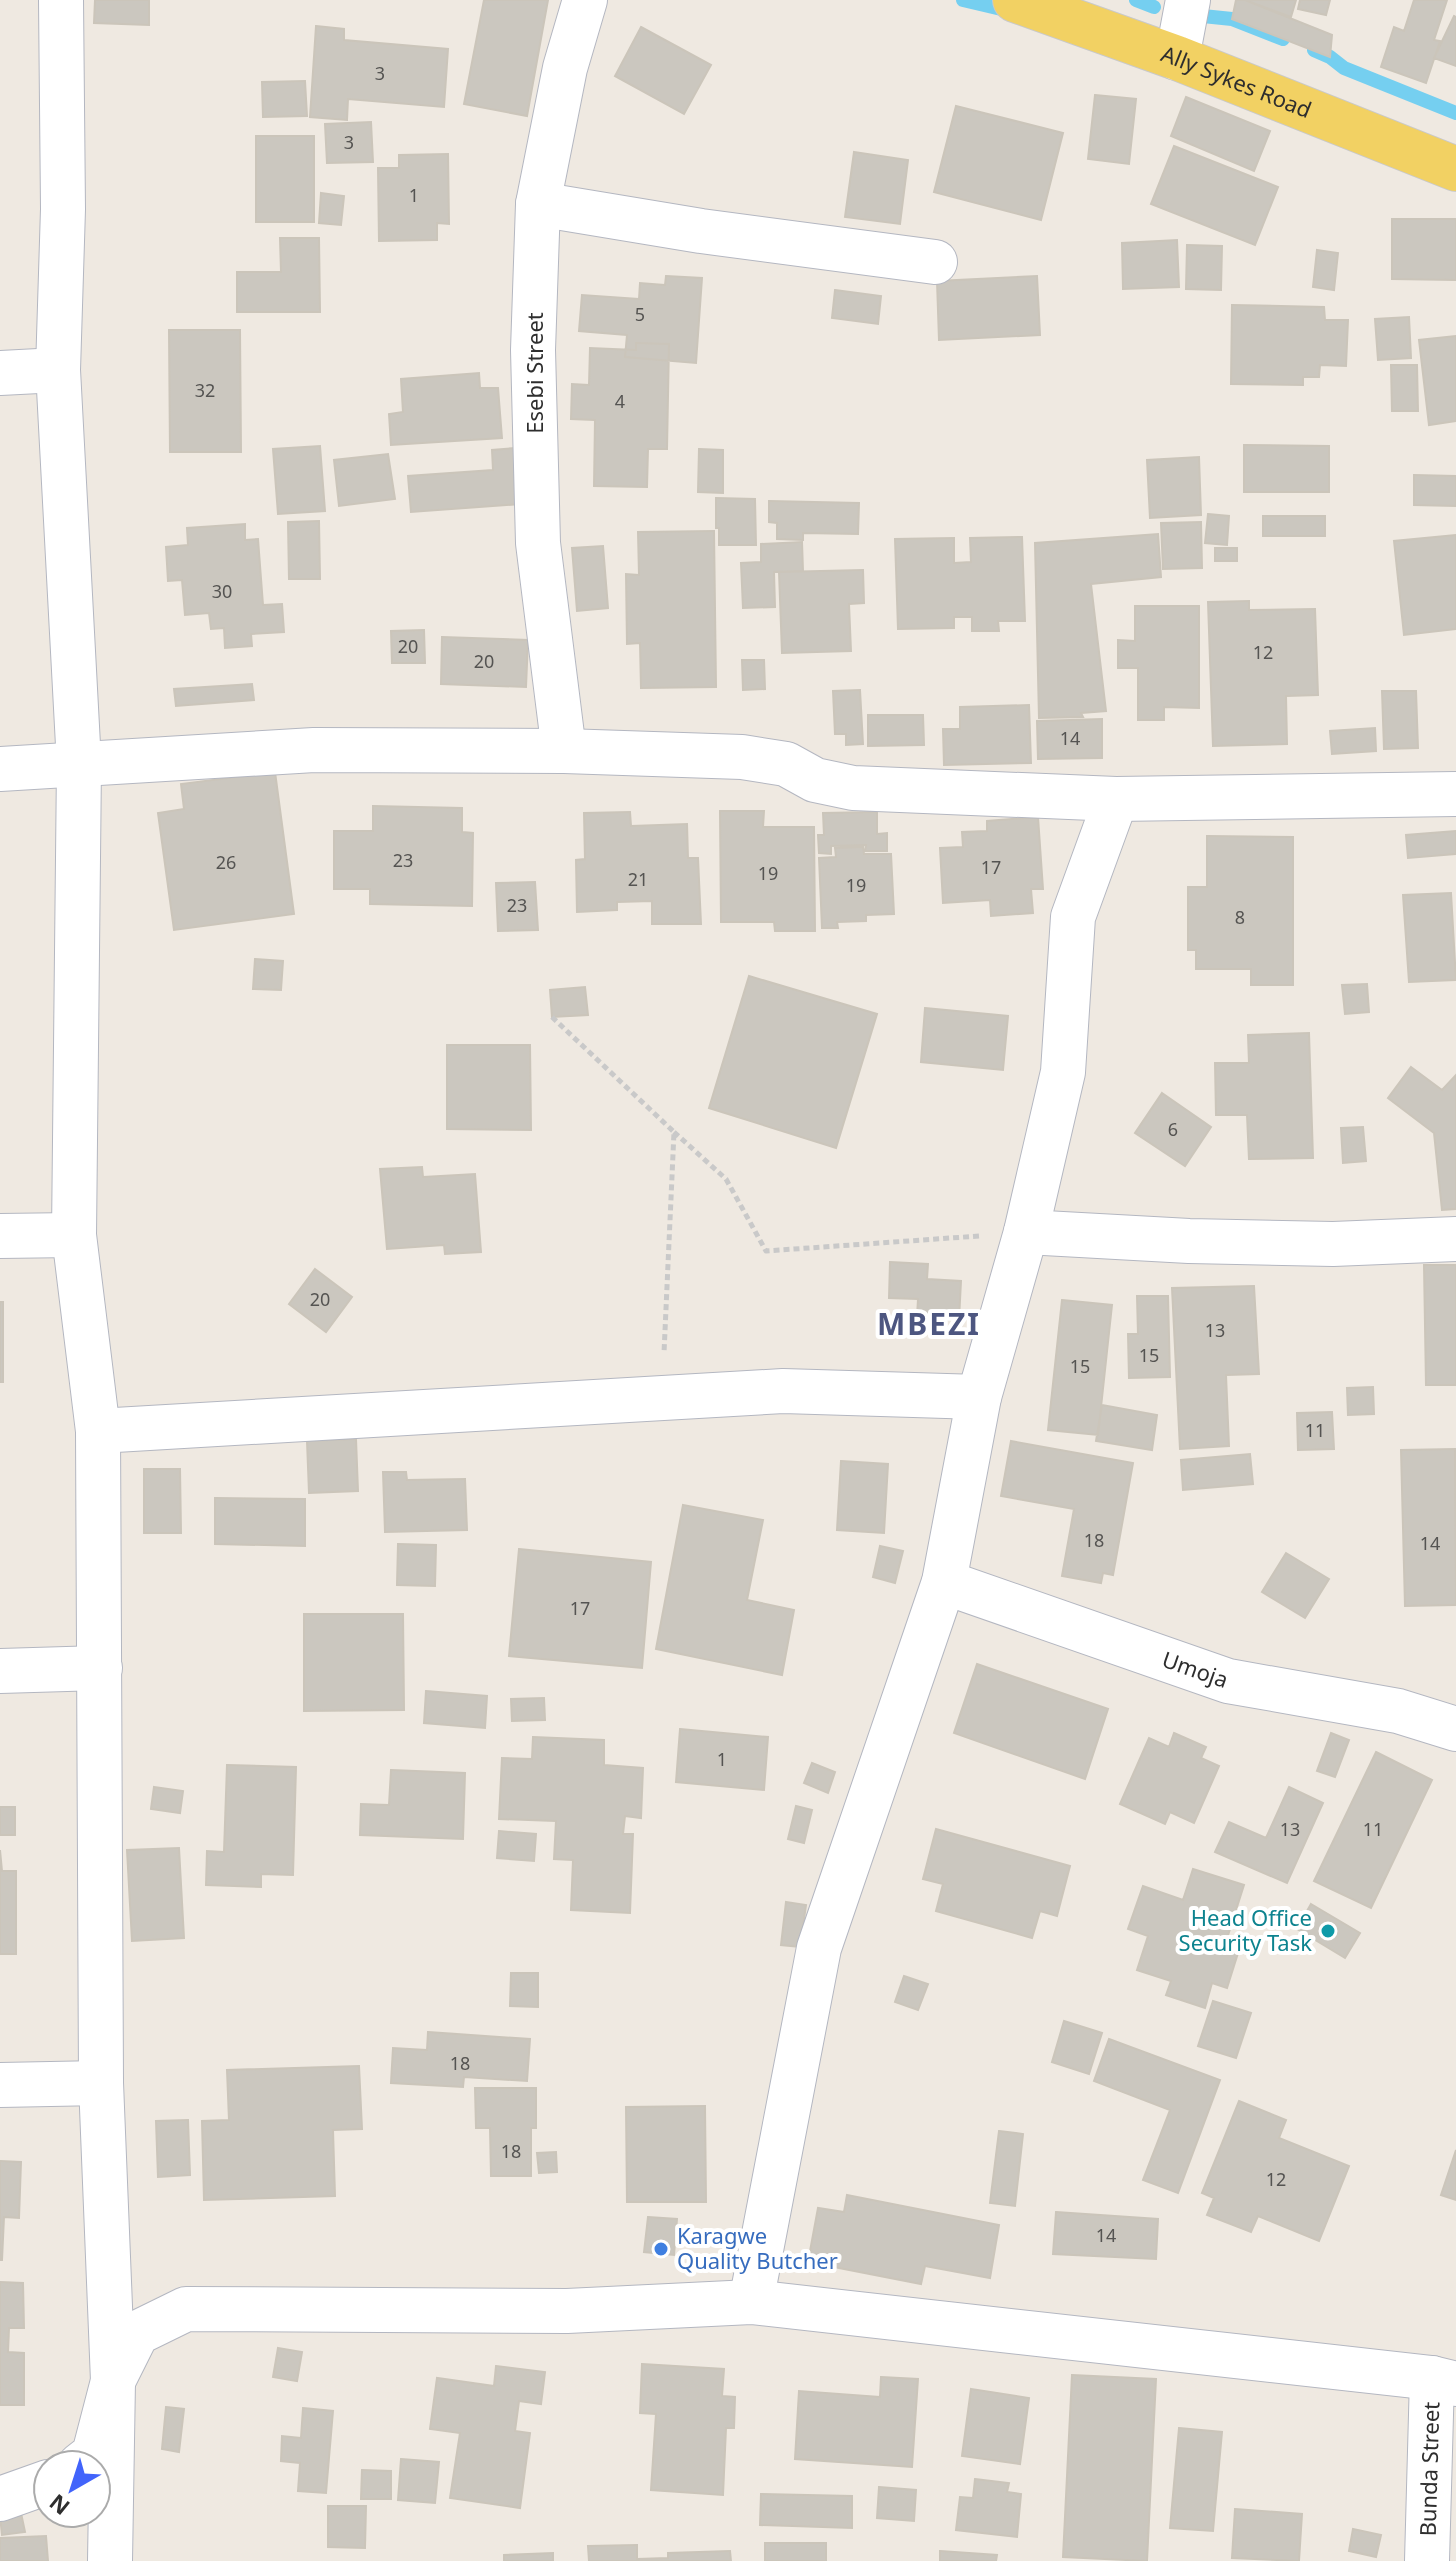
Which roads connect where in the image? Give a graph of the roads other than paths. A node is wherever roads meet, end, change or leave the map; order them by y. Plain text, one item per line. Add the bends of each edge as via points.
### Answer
1 (61, 0) edge
2 (585, 0) edge
3 (1015, 0) edge
4 (1188, 0) edge
5 (1177, 58) junction
6 (1456, 169) edge
7 (538, 204) junction
8 (935, 262) dead end
9 (58, 370) junction
10 (0, 373) edge
11 (564, 751) junction
12 (79, 764) junction
13 (0, 769) edge
14 (1456, 794) edge
15 (1116, 799) junction
16 (1026, 1232) junction
17 (74, 1235) junction
18 (0, 1236) edge
19 (1456, 1239) edge
20 (979, 1397) junction
21 (98, 1431) junction
22 (944, 1582) junction
23 (100, 1668) junction
24 (0, 1671) edge
25 (1456, 1729) edge
26 (101, 2083) junction
27 (0, 2085) edge
28 (751, 2302) junction
29 (113, 2381) junction
30 (1444, 2381) edge
31 (95, 2449) edge
32 (32, 2488) edge
33 (0, 2499) edge
34 (110, 2561) edge
35 (1427, 2561) edge

1 - 9 street
2 - 7 street, Esebi Street via 565,68
3 - 5 main road, Ally Sykes Road
4 - 5 street
5 - 6 main road, Ally Sykes Road
7 - 8 street
7 - 11 street, Esebi Street via 533,350 538,543
9 - 10 street
9 - 12 street
11 - 12 street via 314,750
11 - 15 street via 742,757 786,764 815,780 853,788
12 - 13 street
12 - 17 street
14 - 15 street
15 - 16 street via 1073,917 1063,1072
16 - 19 street via 1319,1244
16 - 20 street
17 - 18 street
17 - 21 street
20 - 21 street via 783,1391
20 - 22 street
21 - 23 street
22 - 25 street, Umoja via 1228,1681 1398,1711
22 - 28 street via 819,1948
23 - 24 street
23 - 26 street
26 - 27 street
26 - 29 street
28 - 29 street via 567,2311 186,2309 137,2333
28 - 30 street
29 - 31 street
29 - 34 street
30 - 35 street, Bunda Street
32 - 33 street

